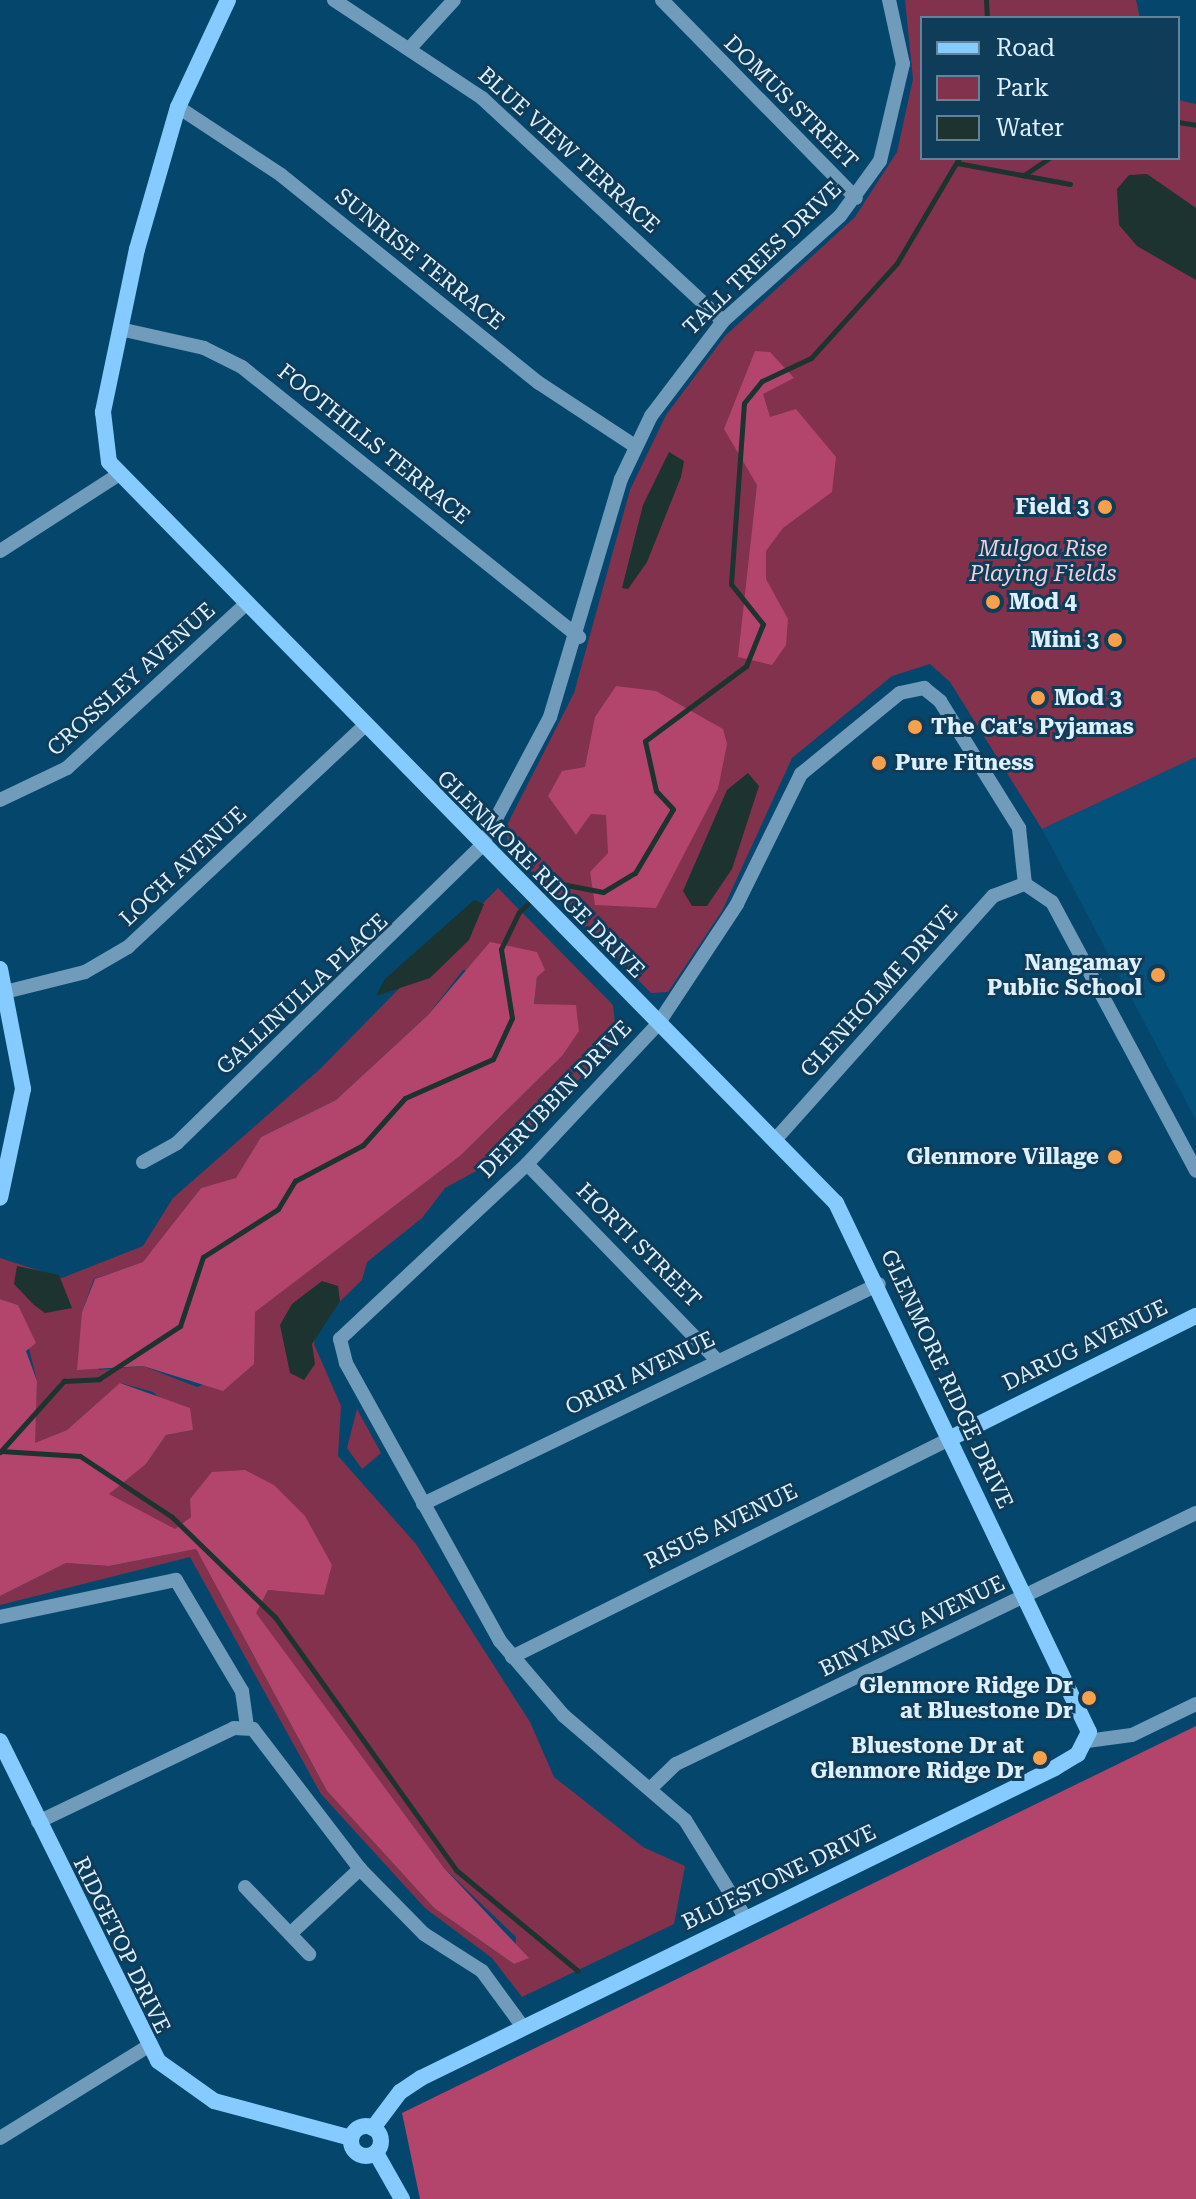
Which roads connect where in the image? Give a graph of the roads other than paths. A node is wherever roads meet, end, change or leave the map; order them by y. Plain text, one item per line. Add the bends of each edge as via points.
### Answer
1 (228, 0) edge
2 (334, 0) edge
3 (454, 0) edge
4 (662, 0) edge
5 (889, 0) edge
6 (410, 48) junction
7 (178, 107) junction
8 (856, 198) junction
9 (723, 321) junction
10 (120, 329) junction
11 (635, 446) junction
12 (118, 475) junction
13 (0, 551) edge
14 (245, 605) junction
15 (579, 637) junction
16 (364, 726) junction
17 (0, 800) edge
18 (482, 845) junction
19 (1025, 884) junction
20 (0, 969) edge
21 (5, 992) junction
22 (658, 1024) junction
23 (774, 1141) junction
24 (143, 1162) dead end
25 (527, 1164) junction
26 (1196, 1171) edge
27 (0, 1198) edge
28 (879, 1284) junction
29 (1196, 1316) edge
30 (717, 1360) junction
31 (951, 1438) junction
32 (423, 1504) junction
33 (1196, 1513) edge
34 (1025, 1596) junction
35 (0, 1617) edge
36 (512, 1657) junction
37 (1196, 1704) edge
38 (247, 1727) junction
39 (0, 1741) edge
40 (1087, 1741) junction
41 (652, 1787) junction
42 (38, 1822) junction
43 (360, 1869) junction
44 (245, 1887) dead end
45 (745, 1917) junction
46 (290, 1934) junction
47 (309, 1954) dead end
48 (523, 2027) junction
49 (147, 2047) junction
50 (373, 2128) junction
51 (0, 2138) edge
52 (351, 2138) junction
53 (376, 2153) junction
54 (402, 2199) edge

1 - 7 street, GLENMORE RIDGE DRIVE
2 - 6 street, BLUE VIEW TERRACE
3 - 6 street
4 - 8 street, DOMUS STREET
5 - 8 street, TALL TREES DRIVE via 900,35 901,87 890,138
6 - 9 street, BLUE VIEW TERRACE via 542,149
7 - 10 street, GLENMORE RIDGE DRIVE
7 - 11 street, SUNRISE TERRACE via 281,175 549,391
8 - 9 street, TALL TREES DRIVE
9 - 11 street, TALL TREES DRIVE via 676,377
10 - 12 street, GLENMORE RIDGE DRIVE via 102,428
10 - 15 street, FOOTHILLS TERRACE via 204,348 242,367
11 - 15 street, TALL TREES DRIVE
12 - 13 street
12 - 14 street, GLENMORE RIDGE DRIVE
14 - 16 street, GLENMORE RIDGE DRIVE
14 - 17 street, CROSSLEY AVENUE via 67,768
15 - 18 street, TALL TREES DRIVE via 538,743
16 - 18 street, GLENMORE RIDGE DRIVE
16 - 21 street, LOCH AVENUE via 128,947 85,972
18 - 22 street, GLENMORE RIDGE DRIVE
18 - 24 street, GALLINULLA PLACE via 189,1132
19 - 22 street, DEERUBBIN DRIVE via 1025,850 1012,815 936,696 905,690 801,774 737,904
19 - 23 street, GLENHOLME DRIVE via 993,896
19 - 26 street via 1058,911
20 - 21 street
21 - 27 street via 23,1089
22 - 23 street, GLENMORE RIDGE DRIVE
22 - 25 street, DEERUBBIN DRIVE
23 - 28 street, GLENMORE RIDGE DRIVE via 836,1203
25 - 30 street, HORTI STREET
25 - 32 street, DEERUBBIN DRIVE via 340,1339 343,1357
28 - 30 street, ORIRI AVENUE
28 - 31 street, GLENMORE RIDGE DRIVE
29 - 31 street, DARUG AVENUE
30 - 32 street, ORIRI AVENUE
31 - 34 street, GLENMORE RIDGE DRIVE
31 - 36 street, RISUS AVENUE
32 - 36 street, DEERUBBIN DRIVE
33 - 34 street, BINYANG AVENUE
34 - 40 street, GLENMORE RIDGE DRIVE via 1087,1725
34 - 41 street, BINYANG AVENUE via 676,1764
35 - 38 street via 176,1580 242,1691
36 - 41 street, DEERUBBIN DRIVE via 564,1716
37 - 40 street via 1132,1735
38 - 42 street
38 - 43 street via 264,1738
39 - 42 street, RIDGETOP DRIVE
40 - 45 street, BLUESTONE DRIVE via 1055,1768
41 - 45 street, DEERUBBIN DRIVE via 698,1837
42 - 49 street, RIDGETOP DRIVE
43 - 46 street
43 - 48 street via 424,1934 482,1971
44 - 46 street
45 - 48 street, BLUESTONE DRIVE
46 - 47 street
48 - 50 street, BLUESTONE DRIVE via 400,2092
49 - 51 street
49 - 52 street, RIDGETOP DRIVE via 202,2095
50 - 52 street via 360,2127
50 - 53 street via 381,2140
52 - 53 street via 358,2154
53 - 54 street

